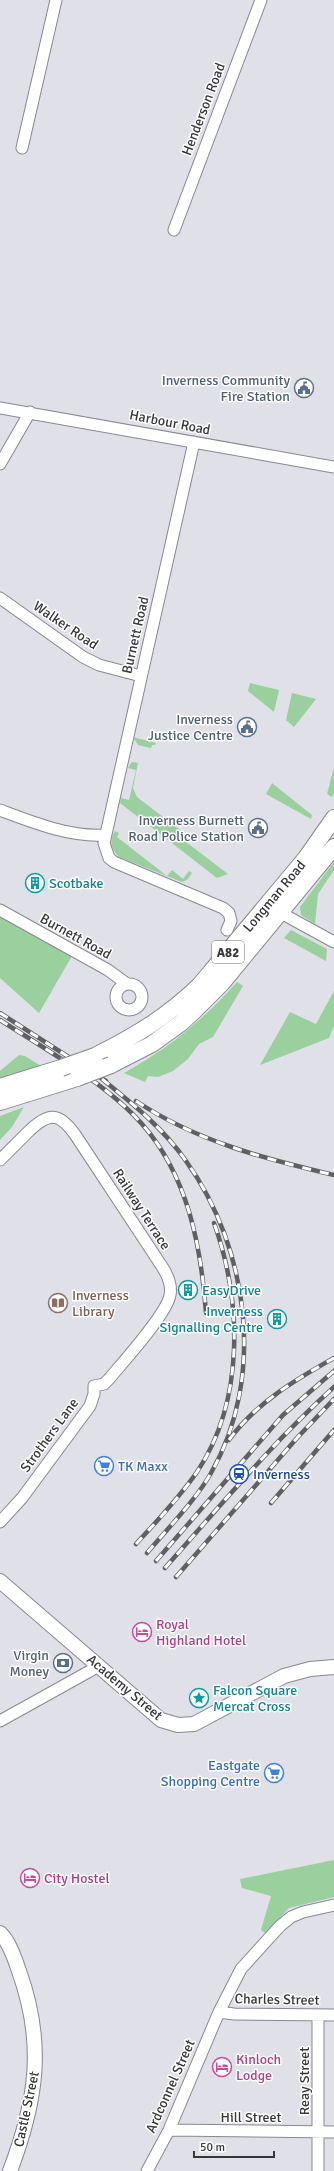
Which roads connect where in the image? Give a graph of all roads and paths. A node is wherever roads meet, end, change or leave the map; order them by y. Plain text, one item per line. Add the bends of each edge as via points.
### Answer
1 (56, 0) edge
2 (261, 0) edge
3 (22, 148) dead end
4 (174, 230) dead end
5 (0, 408) edge
6 (30, 412) junction
7 (194, 442) junction
8 (0, 464) edge
9 (334, 467) edge
10 (0, 598) edge
11 (141, 676) junction
12 (0, 810) edge
13 (334, 818) edge
14 (104, 835) junction
15 (334, 847) edge
16 (0, 910) edge
17 (281, 913) junction
18 (227, 930) dead end
19 (334, 942) edge
20 (121, 982) dead end
21 (2, 1098) edge
22 (0, 1160) edge
23 (162, 1311) joint
24 (0, 1522) edge
25 (0, 1581) edge
26 (99, 1666) junction
27 (334, 1668) edge
28 (0, 1721) edge
29 (334, 1905) edge
30 (0, 1933) edge
31 (219, 2012) junction
32 (318, 2015) junction
33 (334, 2015) edge
34 (169, 2130) junction
35 (319, 2132) junction
36 (334, 2132) edge
37 (10, 2171) edge
38 (147, 2171) edge
39 (318, 2171) edge

1 - 3 street
2 - 4 street, Henderson Road
5 - 6 street, Harbour Road
6 - 7 street, Harbour Road
6 - 8 street
7 - 9 street, Harbour Road
7 - 11 street, Burnett Road
10 - 11 street, Walker Road via 84,657 99,665
11 - 14 street, Burnett Road
12 - 14 street via 55,828 90,836
13 - 21 highway, Longman Road / A82, bridge via 306,858 200,985 158,1022 95,1056 61,1068
14 - 18 street, Burnett Road via 106,851 114,862 223,908 229,913 231,922
15 - 17 highway, Longman Road / A82
16 - 20 street, Burnett Road
17 - 19 street
17 - 21 highway, Longman Road / A82, bridge via 222,983 185,1019 152,1044 111,1065 77,1078
22 - 23 street, Railway Terrace via 45,1117 58,1118 70,1128 168,1278 171,1294
23 - 24 street, Strothers Lane via 109,1379 99,1386 94,1386 90,1406 22,1498
25 - 26 main road, Academy Street
26 - 27 main road, Academy Street via 161,1720 178,1725 194,1724 284,1676 310,1668
26 - 28 street
29 - 31 street, Ardconnel Street via 291,1917 241,1969
30 - 37 main road, Castle Street via 23,1981 35,2036 36,2058 25,2128
31 - 32 street, Charles Street
31 - 34 street, Ardconnel Street
32 - 33 street, Charles Street
32 - 35 street, Reay Street
34 - 35 street, Hill Street
34 - 38 street, Ardconnel Street
35 - 36 street, Hill Street
35 - 39 street, Reay Street

